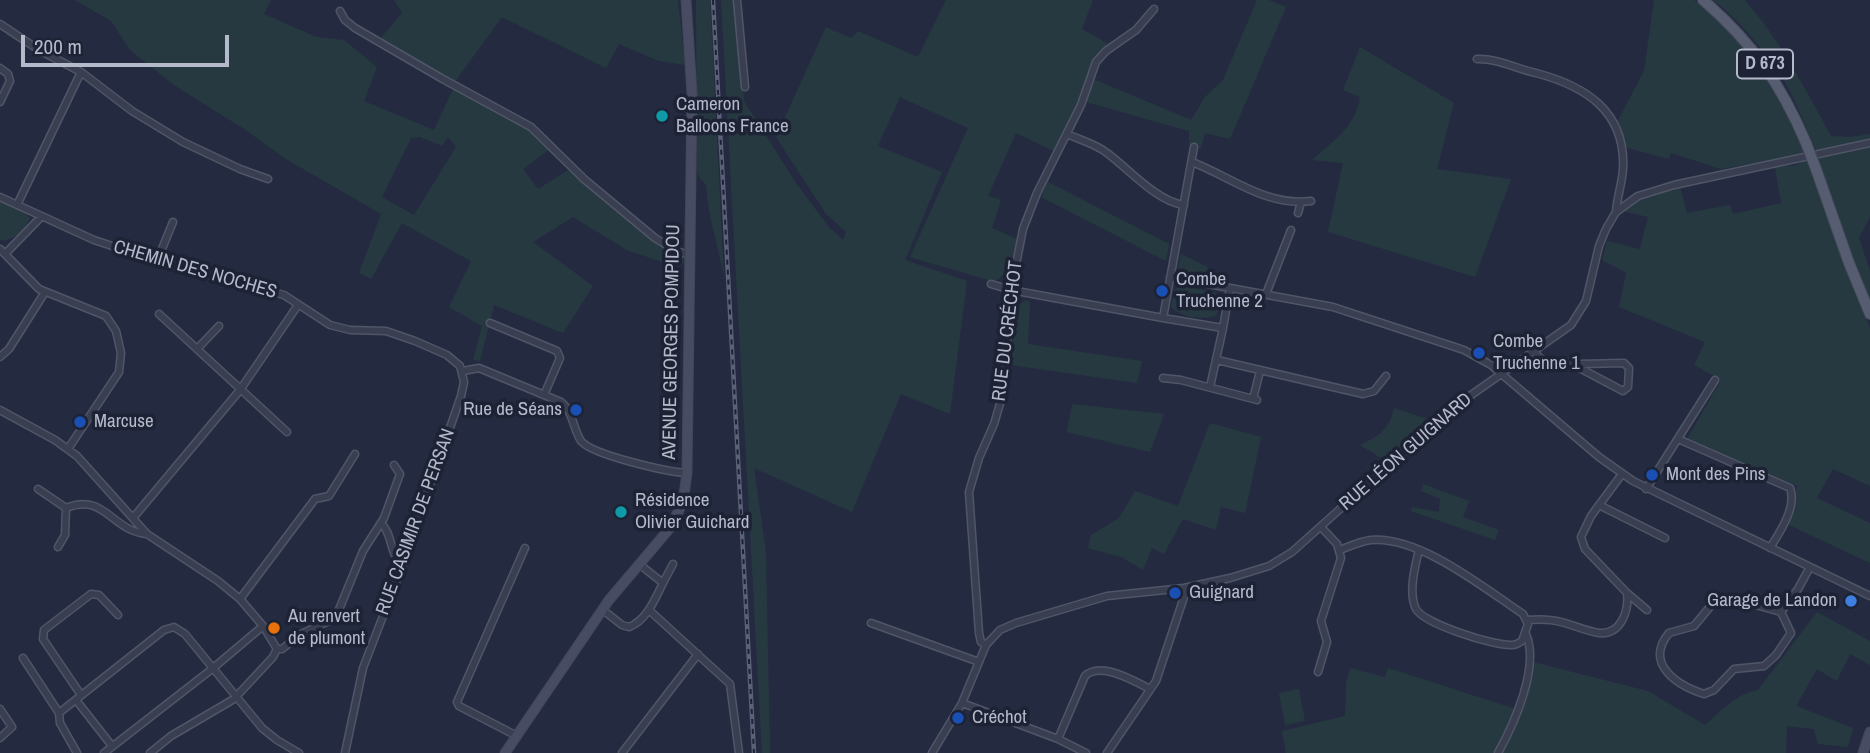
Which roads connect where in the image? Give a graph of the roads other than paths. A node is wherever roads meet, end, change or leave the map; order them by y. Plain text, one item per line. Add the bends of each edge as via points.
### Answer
1 (686, 0) edge
2 (737, 0) edge
3 (1703, 0) edge
4 (1154, 9) dead end
5 (340, 11) dead end
6 (0, 24) edge
7 (1478, 59) dead end
8 (0, 68) edge
9 (81, 72) junction
10 (745, 87) dead end
11 (0, 102) edge
12 (1067, 134) junction
13 (1870, 143) edge
14 (1194, 148) dead end
15 (1192, 162) junction
16 (268, 179) dead end
17 (0, 197) edge
18 (1311, 201) dead end
19 (1301, 202) junction
20 (17, 205) junction
21 (1184, 205) junction
22 (1616, 212) junction
23 (1298, 213) dead end
24 (41, 217) junction
25 (173, 222) dead end
26 (1291, 230) dead end
27 (3, 251) edge
28 (690, 255) junction
29 (157, 261) junction
30 (1170, 277) junction
31 (991, 284) dead end
32 (1230, 288) junction
33 (1011, 290) junction
34 (45, 292) junction
35 (1266, 294) junction
36 (298, 305) junction
37 (159, 314) dead end
38 (1870, 314) edge
39 (1163, 318) junction
40 (490, 323) dead end
41 (219, 326) dead end
42 (1223, 328) junction
43 (197, 349) junction
44 (1534, 351) junction
45 (0, 357) edge
46 (1217, 360) junction
47 (1568, 362) junction
48 (1260, 371) junction
49 (463, 372) junction
50 (1501, 374) junction
51 (1386, 376) dead end
52 (1163, 378) dead end
53 (1715, 380) dead end
54 (1210, 387) junction
55 (240, 390) junction
56 (544, 395) junction
57 (0, 410) edge
58 (287, 432) dead end
59 (1678, 439) junction
60 (68, 449) junction
61 (355, 454) dead end
62 (394, 465) dead end
63 (687, 474) junction
64 (1622, 474) junction
65 (38, 489) dead end
66 (1646, 489) junction
67 (1600, 505) junction
68 (66, 508) junction
69 (133, 518) junction
70 (382, 523) junction
71 (1321, 527) junction
72 (146, 534) junction
73 (1665, 538) dead end
74 (58, 547) dead end
75 (525, 548) dead end
76 (1770, 548) junction
77 (1340, 550) junction
78 (1419, 550) junction
79 (639, 564) junction
80 (673, 564) dead end
81 (403, 565) junction
82 (1810, 567) junction
83 (663, 583) junction
84 (1184, 588) junction
85 (1627, 593) junction
86 (1870, 596) edge
87 (240, 599) junction
88 (603, 610) junction
89 (649, 610) junction
90 (1647, 610) dead end
91 (1781, 612) junction
92 (118, 615) dead end
93 (1527, 620) junction
94 (871, 623) dead end
95 (263, 626) junction
96 (1526, 634) junction
97 (986, 645) junction
98 (277, 649) junction
99 (698, 654) junction
100 (23, 659) dead end
101 (979, 662) junction
102 (212, 669) junction
103 (1318, 672) dead end
104 (1150, 689) junction
105 (236, 696) junction
106 (78, 697) junction
107 (962, 703) junction
108 (0, 709) edge
109 (59, 713) junction
110 (1870, 734) edge
111 (517, 736) junction
112 (0, 738) edge
113 (1058, 739) junction
114 (112, 746) junction
115 (77, 753) edge
116 (104, 753) edge
117 (150, 753) edge
118 (299, 753) edge
119 (345, 753) edge
120 (506, 753) edge
121 (622, 753) edge
122 (739, 753) edge
123 (932, 753) edge
124 (1086, 753) edge
125 (1107, 753) edge
126 (1498, 753) edge
127 (1863, 753) edge

1 - 28 main road, AVENUE GEORGES POMPIDOU via 692,81
2 - 10 street
3 - 38 main road, D 673, bridge via 1741,36 1786,98
4 - 12 street, RUE DU CRÉCHOT via 1096,62
5 - 28 street via 355,28 531,127 655,238
6 - 9 street
7 - 22 street via 1560,80 1603,108 1616,131 1622,157
8 - 11 street via 10,80
9 - 16 street via 183,142
9 - 20 street
12 - 21 street via 1104,150 1172,202
12 - 33 street, RUE DU CRÉCHOT via 1023,229
13 - 22 street, RUE LÉON GUIGNARD via 1647,192
14 - 15 street
15 - 19 street via 1260,195
15 - 21 street
17 - 20 street, CHEMIN DES NOCHES
18 - 19 street
19 - 23 street
20 - 24 street, CHEMIN DES NOCHES
21 - 30 street
22 - 44 street, RUE LÉON GUIGNARD via 1599,246 1579,316
24 - 27 street
24 - 29 street, CHEMIN DES NOCHES
25 - 29 street
26 - 35 street
27 - 34 street
28 - 63 main road, AVENUE GEORGES POMPIDOU
29 - 36 street, CHEMIN DES NOCHES via 284,295
30 - 32 street
30 - 39 street
31 - 33 street
32 - 35 street
32 - 42 street
33 - 39 street
33 - 97 street, RUE DU CRÉCHOT via 1004,390 969,492 979,633
34 - 45 street
34 - 60 street via 106,316 121,352 117,376
35 - 50 street via 1333,307 1452,345
36 - 49 street, CHEMIN DES NOCHES via 336,327 381,330 415,341 452,358
36 - 55 street
37 - 43 street
39 - 42 street
40 - 56 street via 557,351 560,358
41 - 43 street
42 - 46 street
43 - 55 street
44 - 47 street via 1546,361
44 - 50 street, RUE LÉON GUIGNARD
46 - 48 street
46 - 54 street
47 - 47 street via 1624,363 1629,387 1623,391
48 - 51 street via 1366,394
48 - 54 street via 1255,399
49 - 56 street via 479,368
49 - 81 street, RUE CASIMIR DE PERSAN via 461,396
50 - 64 street
50 - 71 street, RUE LÉON GUIGNARD via 1447,413
52 - 54 street
53 - 59 street
55 - 58 street
55 - 69 street
56 - 63 street via 566,406 587,446 627,462
57 - 60 street
59 - 66 street
59 - 76 street via 1790,488 1784,525
60 - 69 street
61 - 87 street via 329,496 314,499
62 - 70 street via 400,474
63 - 79 main road, AVENUE GEORGES POMPIDOU via 683,502 674,521
64 - 66 street
64 - 67 street
65 - 68 street
66 - 76 street
67 - 73 street
67 - 85 street via 1582,533 1583,545
68 - 72 street via 90,504
68 - 74 street via 65,535
69 - 72 street
70 - 81 street
70 - 98 street via 363,551 333,618
71 - 77 street
71 - 84 street, RUE LÉON GUIGNARD via 1269,566
72 - 87 street
75 - 111 street via 457,702
76 - 82 street
77 - 78 street via 1377,540
77 - 103 street via 1321,621 1327,642
78 - 93 street via 1453,566
78 - 96 street via 1414,571 1419,613 1450,628 1508,645 1518,643
79 - 83 street
79 - 88 main road, AVENUE GEORGES POMPIDOU
80 - 83 street
81 - 119 street, RUE CASIMIR DE PERSAN via 363,668
82 - 86 street
82 - 91 street
83 - 89 street
84 - 97 street, RUE LÉON GUIGNARD via 1107,596 1007,626
84 - 104 street
85 - 90 street
85 - 93 street via 1625,617 1605,632 1554,620
87 - 95 street
88 - 89 street via 629,627
88 - 111 main road, AVENUE GEORGES POMPIDOU
89 - 99 street
91 - 91 street via 1731,598 1717,600 1698,623 1667,635 1661,650 1664,670 1703,694 1714,690 1734,669 1764,666 1791,633
92 - 106 street via 99,595 91,594 44,630 43,639
93 - 96 street
94 - 101 street
95 - 98 street
95 - 102 street
96 - 126 street via 1530,663 1517,716
97 - 101 street
98 - 105 street
99 - 121 street
99 - 122 street via 730,684
100 - 109 street
101 - 107 street
102 - 105 street
102 - 106 street via 181,630 170,627
102 - 114 street
104 - 113 street via 1100,670 1090,671
104 - 125 street
105 - 117 street
105 - 118 street via 269,734
106 - 109 street
106 - 114 street
107 - 113 street
107 - 123 street
108 - 112 street via 12,727
109 - 115 street
110 - 127 main road
111 - 120 main road, AVENUE GEORGES POMPIDOU
113 - 124 street
114 - 116 street

